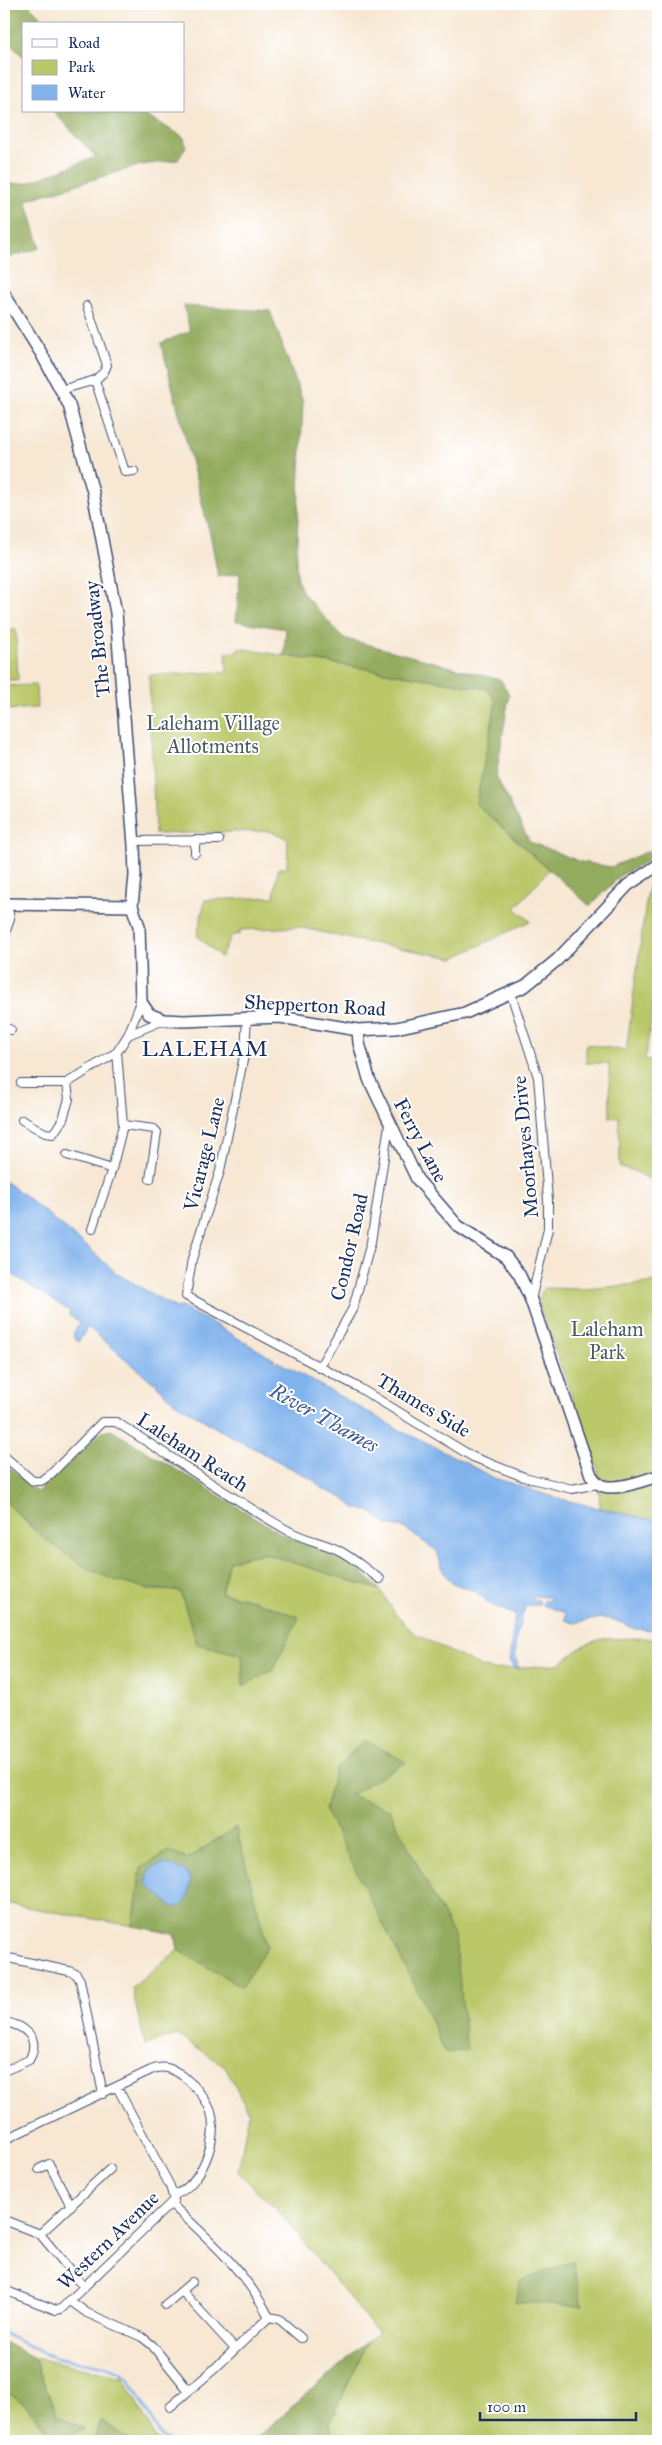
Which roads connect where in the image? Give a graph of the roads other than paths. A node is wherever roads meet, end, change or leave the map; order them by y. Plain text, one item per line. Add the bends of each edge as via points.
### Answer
1 (4, 294) edge
2 (87, 306) dead end
3 (95, 380) junction
4 (61, 390) junction
5 (134, 471) dead end
6 (195, 840) junction
7 (219, 840) dead end
8 (134, 841) junction
9 (195, 853) dead end
10 (658, 865) edge
11 (6, 904) edge
12 (132, 906) junction
13 (4, 938) edge
14 (511, 994) junction
15 (141, 1002) junction
16 (247, 1018) junction
17 (164, 1020) junction
18 (358, 1030) junction
19 (128, 1035) junction
20 (117, 1052) junction
21 (21, 1083) dead end
22 (67, 1083) junction
23 (22, 1120) dead end
24 (123, 1125) junction
25 (389, 1125) junction
26 (66, 1156) dead end
27 (112, 1170) junction
28 (150, 1179) dead end
29 (92, 1229) dead end
30 (186, 1296) joint
31 (531, 1300) junction
32 (320, 1368) junction
33 (4, 1456) edge
34 (658, 1476) edge
35 (598, 1484) junction
36 (380, 1579) dead end
37 (4, 1957) edge
38 (4, 2022) edge
39 (4, 2071) edge
40 (117, 2087) junction
41 (102, 2094) junction
42 (4, 2140) edge
43 (40, 2169) dead end
44 (110, 2169) dead end
45 (174, 2195) junction
46 (171, 2204) junction
47 (70, 2206) junction
48 (4, 2220) edge
49 (40, 2234) junction
50 (192, 2282) dead end
51 (84, 2287) junction
52 (4, 2290) edge
53 (182, 2291) junction
54 (69, 2300) junction
55 (165, 2306) dead end
56 (269, 2317) junction
57 (301, 2338) dead end
58 (235, 2349) junction
59 (189, 2391) junction
60 (170, 2406) dead end

1 - 4 main road, The Broadway
2 - 3 street via 107,365
3 - 4 street
3 - 5 street via 125,472
4 - 8 main road, The Broadway via 84,454 112,586
6 - 7 street
6 - 8 street
6 - 9 street
8 - 12 main road, The Broadway
10 - 14 main road, Shepperton Road via 628,885 540,975
11 - 12 main road
11 - 13 street via 10,918
12 - 15 main road, The Broadway via 140,926
14 - 18 main road, Shepperton Road via 449,1017 396,1028
14 - 31 street, Moorhayes Drive via 538,1077 548,1200 548,1229
15 - 17 main road via 148,1014
15 - 19 street, The Broadway
16 - 17 main road, Shepperton Road
16 - 18 main road, Shepperton Road via 280,1017
16 - 30 street, Vicarage Lane via 245,1051 220,1171 192,1259
17 - 19 street, Shepperton Road
18 - 25 main road, Ferry Lane via 369,1079
19 - 20 street, The Broadway
20 - 22 street
20 - 24 street
21 - 22 street
22 - 23 street via 69,1099 63,1119 53,1134
24 - 27 street
24 - 28 street via 154,1129 156,1132
25 - 31 main road, Ferry Lane via 416,1179 458,1226 506,1257 519,1274
25 - 32 street, Condor Road via 371,1242 353,1308
26 - 27 street
27 - 29 street
30 - 32 street, Thames Side
31 - 35 main road, Ferry Lane via 587,1465
32 - 35 street, Thames Side via 473,1456 524,1477 572,1489
33 - 36 street, Laleham Reach via 33,1481 41,1482 102,1422 116,1422 272,1522 337,1550
34 - 35 main road, Thames Side via 628,1485
37 - 41 street via 76,1974 80,1980
38 - 39 street via 18,2024 30,2033 31,2056 29,2060
40 - 41 street
40 - 45 street, Western Avenue
40 - 45 street via 150,2070 171,2068 190,2082 208,2104 213,2124 209,2150 194,2180 186,2190
41 - 42 street
43 - 47 street via 49,2164
44 - 47 street
45 - 46 street, Western Avenue
46 - 51 street, Western Avenue
46 - 56 street via 249,2284
47 - 49 street
48 - 49 street
49 - 51 street
50 - 53 street
51 - 54 street, Western Avenue
52 - 54 street, Western Avenue via 56,2310
53 - 55 street
53 - 58 street
54 - 59 street via 86,2312 142,2337
56 - 57 street via 279,2319
56 - 58 street
58 - 59 street
59 - 60 street

